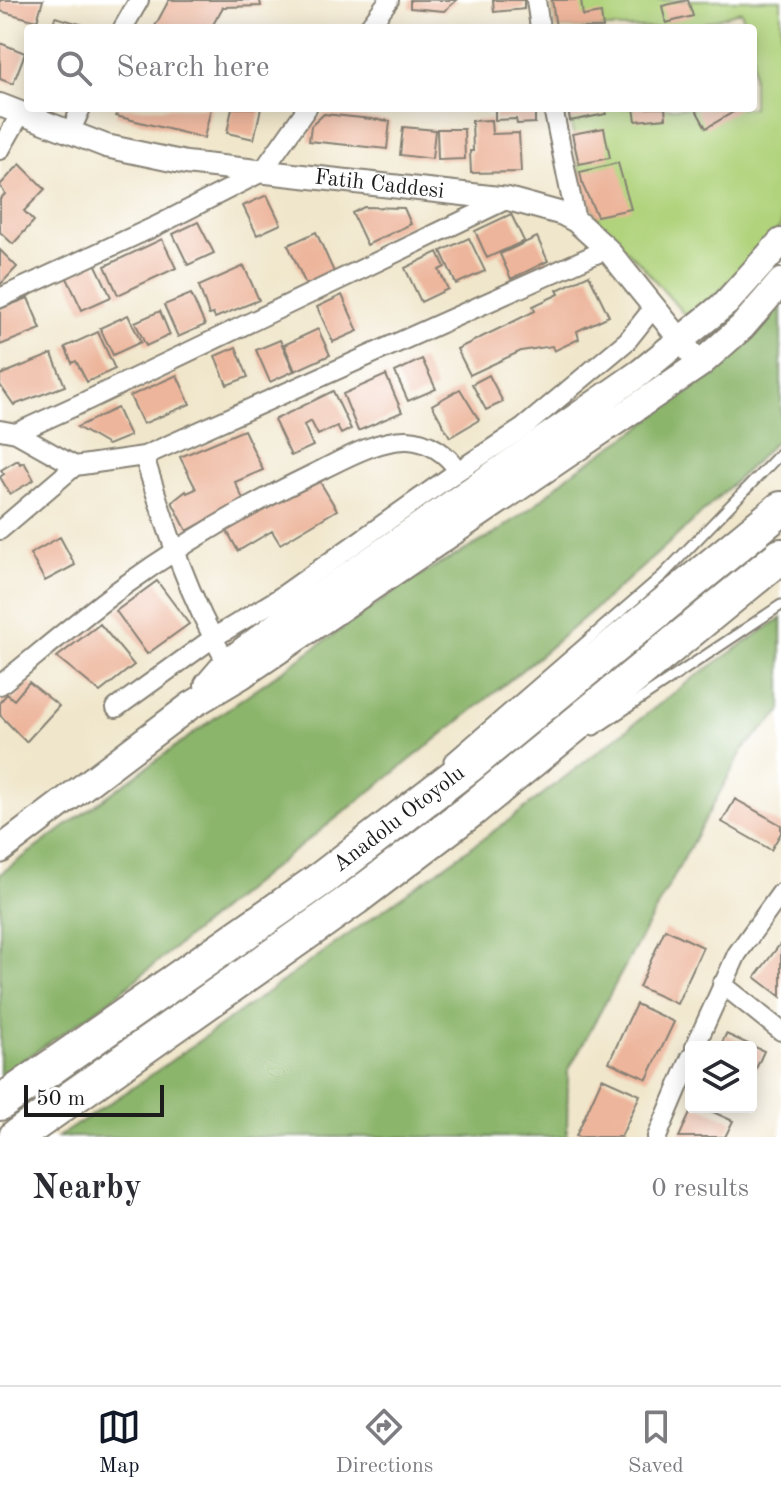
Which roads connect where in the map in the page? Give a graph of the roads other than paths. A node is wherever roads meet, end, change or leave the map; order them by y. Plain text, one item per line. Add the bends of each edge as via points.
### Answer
1 (139, 0) edge
2 (389, 0) edge
3 (536, 0) edge
4 (125, 24) edge
5 (371, 24) edge
6 (539, 24) edge
7 (10, 109) edge
8 (79, 112) edge
9 (304, 112) edge
10 (554, 112) edge
11 (70, 133) junction
12 (0, 150) edge
13 (262, 172) junction
14 (508, 199) junction
15 (576, 221) junction
16 (781, 242) edge
17 (607, 249) junction
18 (781, 282) edge
19 (0, 298) edge
20 (654, 307) junction
21 (681, 340) junction
22 (700, 364) junction
23 (649, 366) junction
24 (8, 432) edge
25 (781, 453) edge
26 (144, 456) junction
27 (75, 466) junction
28 (458, 471) junction
29 (781, 509) edge
30 (0, 530) edge
31 (174, 552) junction
32 (781, 556) edge
33 (781, 605) edge
34 (213, 638) junction
35 (227, 663) junction
36 (0, 685) edge
37 (190, 706) junction
38 (116, 708) dead end
39 (585, 736) dead end
40 (559, 752) dead end
41 (445, 765) dead end
42 (412, 795) dead end
43 (471, 810) junction
44 (0, 850) edge
45 (324, 877) junction
46 (781, 893) edge
47 (722, 984) junction
48 (781, 1031) edge
49 (698, 1041) edge
50 (685, 1071) edge
51 (0, 1103) edge
52 (16, 1137) edge
53 (657, 1137) edge

1 - 4 street
2 - 5 street
3 - 6 street
7 - 11 street, Fatih Caddesi
7 - 12 street
8 - 11 street
9 - 13 street
10 - 15 street
11 - 13 street, Fatih Caddesi via 186,163
13 - 14 street, Fatih Caddesi
13 - 19 street
14 - 15 street, Fatih Caddesi via 543,206
14 - 24 street
15 - 17 street, Fatih Caddesi
16 - 21 main road via 734,295
17 - 20 street, Fatih Caddesi
17 - 26 street
18 - 22 main road
20 - 21 street, Fatih Caddesi
20 - 23 street via 659,329
20 - 28 street via 627,341 523,428
21 - 22 street, Fatih Caddesi
21 - 23 main road
22 - 37 main road
23 - 35 main road
24 - 27 street
25 - 41 lane via 663,575
26 - 27 street
26 - 31 street
27 - 30 street
28 - 31 street via 444,454 425,444 395,441 295,482
28 - 34 street via 276,600
29 - 45 highway, Anadolu Otoyolu
31 - 34 street
31 - 36 street
32 - 43 highway, Anadolu Otoyolu
33 - 39 lane
34 - 35 street
34 - 38 street
35 - 37 main road
37 - 44 main road
40 - 43 lane
42 - 45 lane
43 - 52 highway, Anadolu Otoyolu
45 - 51 highway, Anadolu Otoyolu
46 - 47 street
47 - 48 street
47 - 49 street
50 - 53 street

